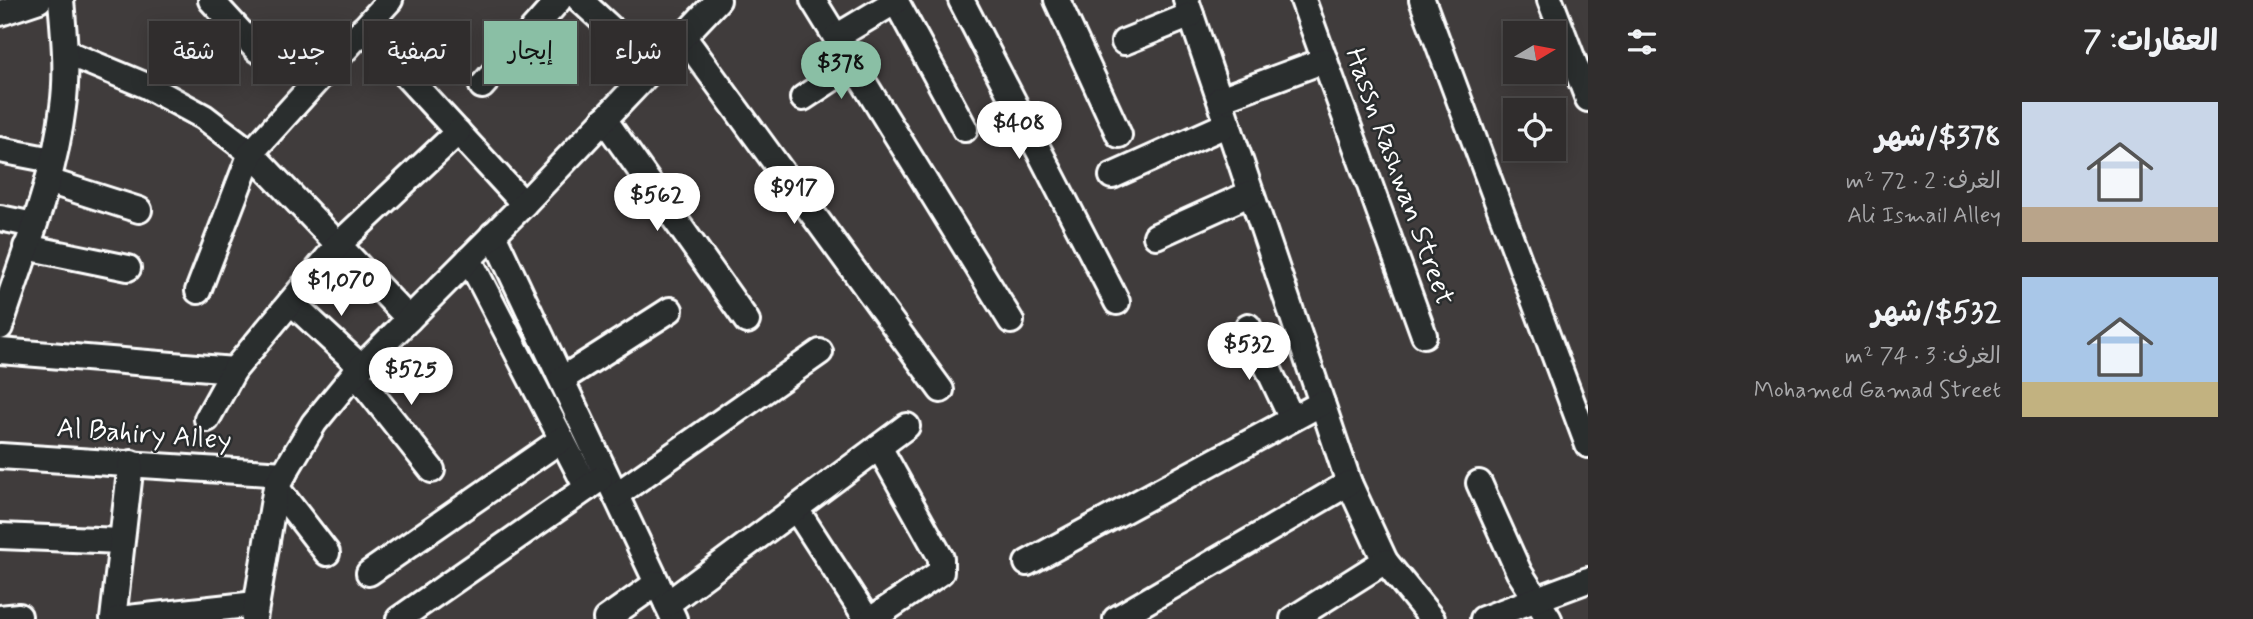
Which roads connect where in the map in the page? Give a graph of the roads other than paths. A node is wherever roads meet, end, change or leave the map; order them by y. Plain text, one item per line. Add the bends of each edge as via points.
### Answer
1 (39, 0) edge
2 (61, 0) edge
3 (211, 0) edge
4 (390, 0) edge
5 (559, 0) edge
6 (580, 0) edge
7 (718, 0) edge
8 (813, 0) edge
9 (896, 0) edge
10 (961, 0) edge
11 (1057, 0) edge
12 (1303, 0) edge
13 (1422, 0) edge
14 (1550, 0) edge
15 (1189, 8) edge
16 (0, 12) edge
17 (603, 21) edge
18 (363, 29) junction
19 (686, 33) edge
20 (836, 37) junction
21 (686, 40) edge
22 (1124, 42) dead end
23 (253, 46) edge
24 (65, 52) junction
25 (1325, 60) junction
26 (853, 65) junction
27 (637, 84) edge
28 (482, 86) dead end
29 (803, 98) dead end
30 (1220, 99) junction
31 (1588, 99) edge
32 (604, 119) junction
33 (1228, 124) junction
34 (965, 129) dead end
35 (458, 132) junction
36 (1119, 135) dead end
37 (0, 150) edge
38 (251, 153) junction
39 (50, 170) junction
40 (1112, 176) dead end
41 (1251, 193) junction
42 (523, 204) junction
43 (139, 210) dead end
44 (0, 218) edge
45 (493, 234) junction
46 (30, 236) junction
47 (1156, 236) dead end
48 (339, 244) junction
49 (468, 259) junction
50 (128, 268) dead end
51 (198, 291) dead end
52 (291, 302) junction
53 (1117, 302) dead end
54 (670, 310) dead end
55 (409, 319) junction
56 (747, 321) dead end
57 (1011, 321) dead end
58 (1248, 326) dead end
59 (0, 327) edge
60 (1424, 335) dead end
61 (0, 351) edge
62 (820, 352) dead end
63 (234, 370) junction
64 (358, 370) junction
65 (558, 372) junction
66 (531, 379) junction
67 (941, 390) dead end
68 (1322, 403) junction
69 (207, 419) dead end
70 (1292, 419) junction
71 (907, 426) dead end
72 (562, 439) junction
73 (1588, 445) edge
74 (879, 447) junction
75 (0, 456) edge
76 (131, 463) junction
77 (432, 470) dead end
78 (280, 480) junction
79 (1349, 483) junction
80 (1479, 483) dead end
81 (603, 486) junction
82 (796, 509) junction
83 (0, 536) edge
84 (121, 541) junction
85 (327, 553) dead end
86 (1385, 561) junction
87 (1027, 563) dead end
88 (369, 573) dead end
89 (1588, 580) edge
90 (666, 602) edge
91 (1543, 609) edge
92 (255, 611) edge
93 (113, 619) edge
94 (119, 619) edge
95 (399, 619) edge
96 (606, 619) edge
97 (869, 619) edge
98 (1116, 619) edge
99 (1293, 619) edge
100 (1432, 619) edge
101 (1483, 619) edge

1 - 16 street
2 - 24 street
3 - 23 street
4 - 18 street
5 - 28 street
6 - 17 street
7 - 19 street
8 - 20 street
9 - 20 street
9 - 34 street
10 - 53 street
11 - 36 street
12 - 25 street, Hassn Rashwan Street
13 - 73 street
14 - 31 street
15 - 22 street
15 - 30 street
18 - 35 street
18 - 38 street
20 - 26 street
21 - 67 street
24 - 38 street via 147,86 204,117
24 - 39 street via 64,106
25 - 30 street
25 - 60 street, Hassn Rashwan Street
26 - 29 street
26 - 57 street
27 - 32 street
30 - 33 street
32 - 42 street
32 - 56 street
33 - 40 street
33 - 41 street
35 - 42 street
35 - 48 street
37 - 39 street
38 - 48 street
38 - 51 street
39 - 43 street
39 - 46 street
41 - 47 street
41 - 68 street
42 - 45 street
44 - 46 street
45 - 49 street
45 - 65 street
46 - 50 street
46 - 59 street
48 - 52 street
48 - 55 street
49 - 55 street
49 - 66 street
52 - 63 street
52 - 64 street
54 - 65 street
55 - 64 street
58 - 70 street
61 - 63 street
62 - 81 street
63 - 69 street
64 - 77 street
64 - 78 street via 314,423
65 - 66 street
65 - 81 street
66 - 72 street
68 - 70 street
68 - 79 street
70 - 87 street
71 - 74 street
72 - 81 street
72 - 88 street
74 - 82 street
74 - 97 street via 941,558 941,572
75 - 76 street, Al Bahiry Alley
76 - 78 street, Al Bahiry Alley
76 - 84 street
78 - 85 street
78 - 92 street
79 - 86 street
79 - 98 street
80 - 91 street via 1519,572
81 - 90 street
81 - 95 street
82 - 90 street
82 - 97 street
83 - 84 street
84 - 93 street
86 - 99 street
86 - 100 street
89 - 91 street
90 - 96 street
91 - 101 street
92 - 94 street

